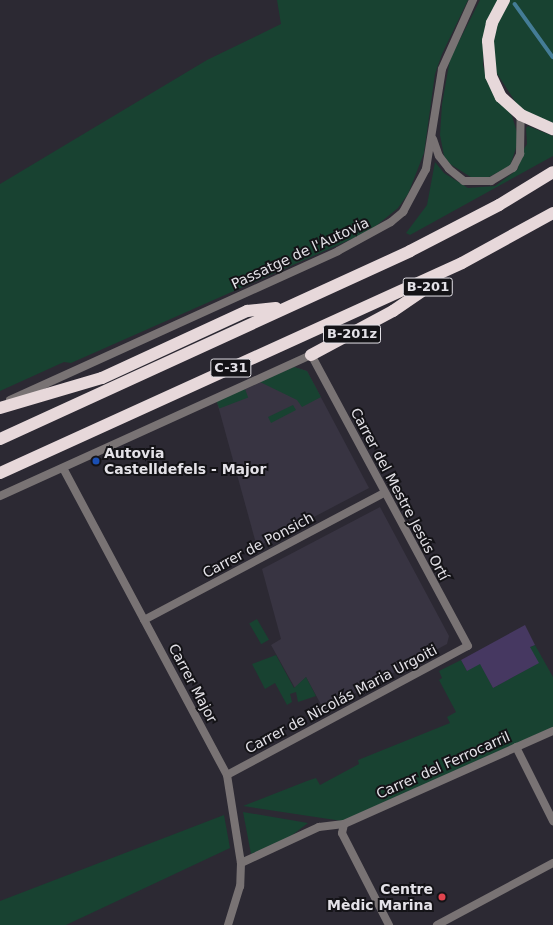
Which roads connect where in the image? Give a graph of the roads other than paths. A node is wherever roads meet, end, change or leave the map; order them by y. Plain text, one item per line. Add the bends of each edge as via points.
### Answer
1 (473, 0) edge
2 (504, 0) edge
3 (521, 115) junction
4 (553, 129) edge
5 (433, 138) junction
6 (553, 172) edge
7 (553, 213) edge
8 (462, 263) junction
9 (287, 306) junction
10 (393, 311) joint
11 (311, 355) junction
12 (0, 405) edge
13 (0, 408) edge
14 (0, 439) edge
15 (63, 468) junction
16 (0, 473) edge
17 (384, 493) junction
18 (0, 496) edge
19 (144, 620) junction
20 (468, 646) joint
21 (553, 731) edge
22 (516, 747) junction
23 (227, 774) junction
24 (553, 821) edge
25 (343, 826) junction
26 (241, 860) junction
27 (553, 863) edge
28 (228, 925) edge
29 (389, 925) edge
30 (437, 925) edge

1 - 5 street, Passatge de l'Autovia via 442,69
2 - 3 highway via 492,23 488,60 491,76 501,97
3 - 4 highway
3 - 5 street via 520,154 513,168 491,181 464,181 449,170 439,156
5 - 12 street, Passatge de l'Autovia via 419,187 403,212 381,228 338,251
6 - 9 highway, C-31 via 500,205 417,248
7 - 8 highway, C-31
8 - 10 highway, B-201
8 - 16 highway, C-31
9 - 13 highway via 247,311 102,378
9 - 14 highway, C-31
10 - 11 highway, B-201z
11 - 15 street, B-201z
11 - 17 street, Carrer del Mestre Jesús Ortí
15 - 18 street, B-201z
15 - 19 street, Carrer Major
17 - 19 street, Carrer de Ponsich
17 - 20 street, Carrer del Mestre Jesús Ortí
19 - 23 street, Carrer Major
20 - 23 street, Carrer de Nicolás Maria Urgoiti
21 - 22 street, Carrer del Ferrocarril
22 - 24 street
22 - 25 street, Carrer del Ferrocarril
23 - 26 street, Carrer Major
25 - 26 street, Carrer del Ferrocarril via 319,827
25 - 29 street
26 - 28 street, Carrer Major via 240,886
27 - 30 street

